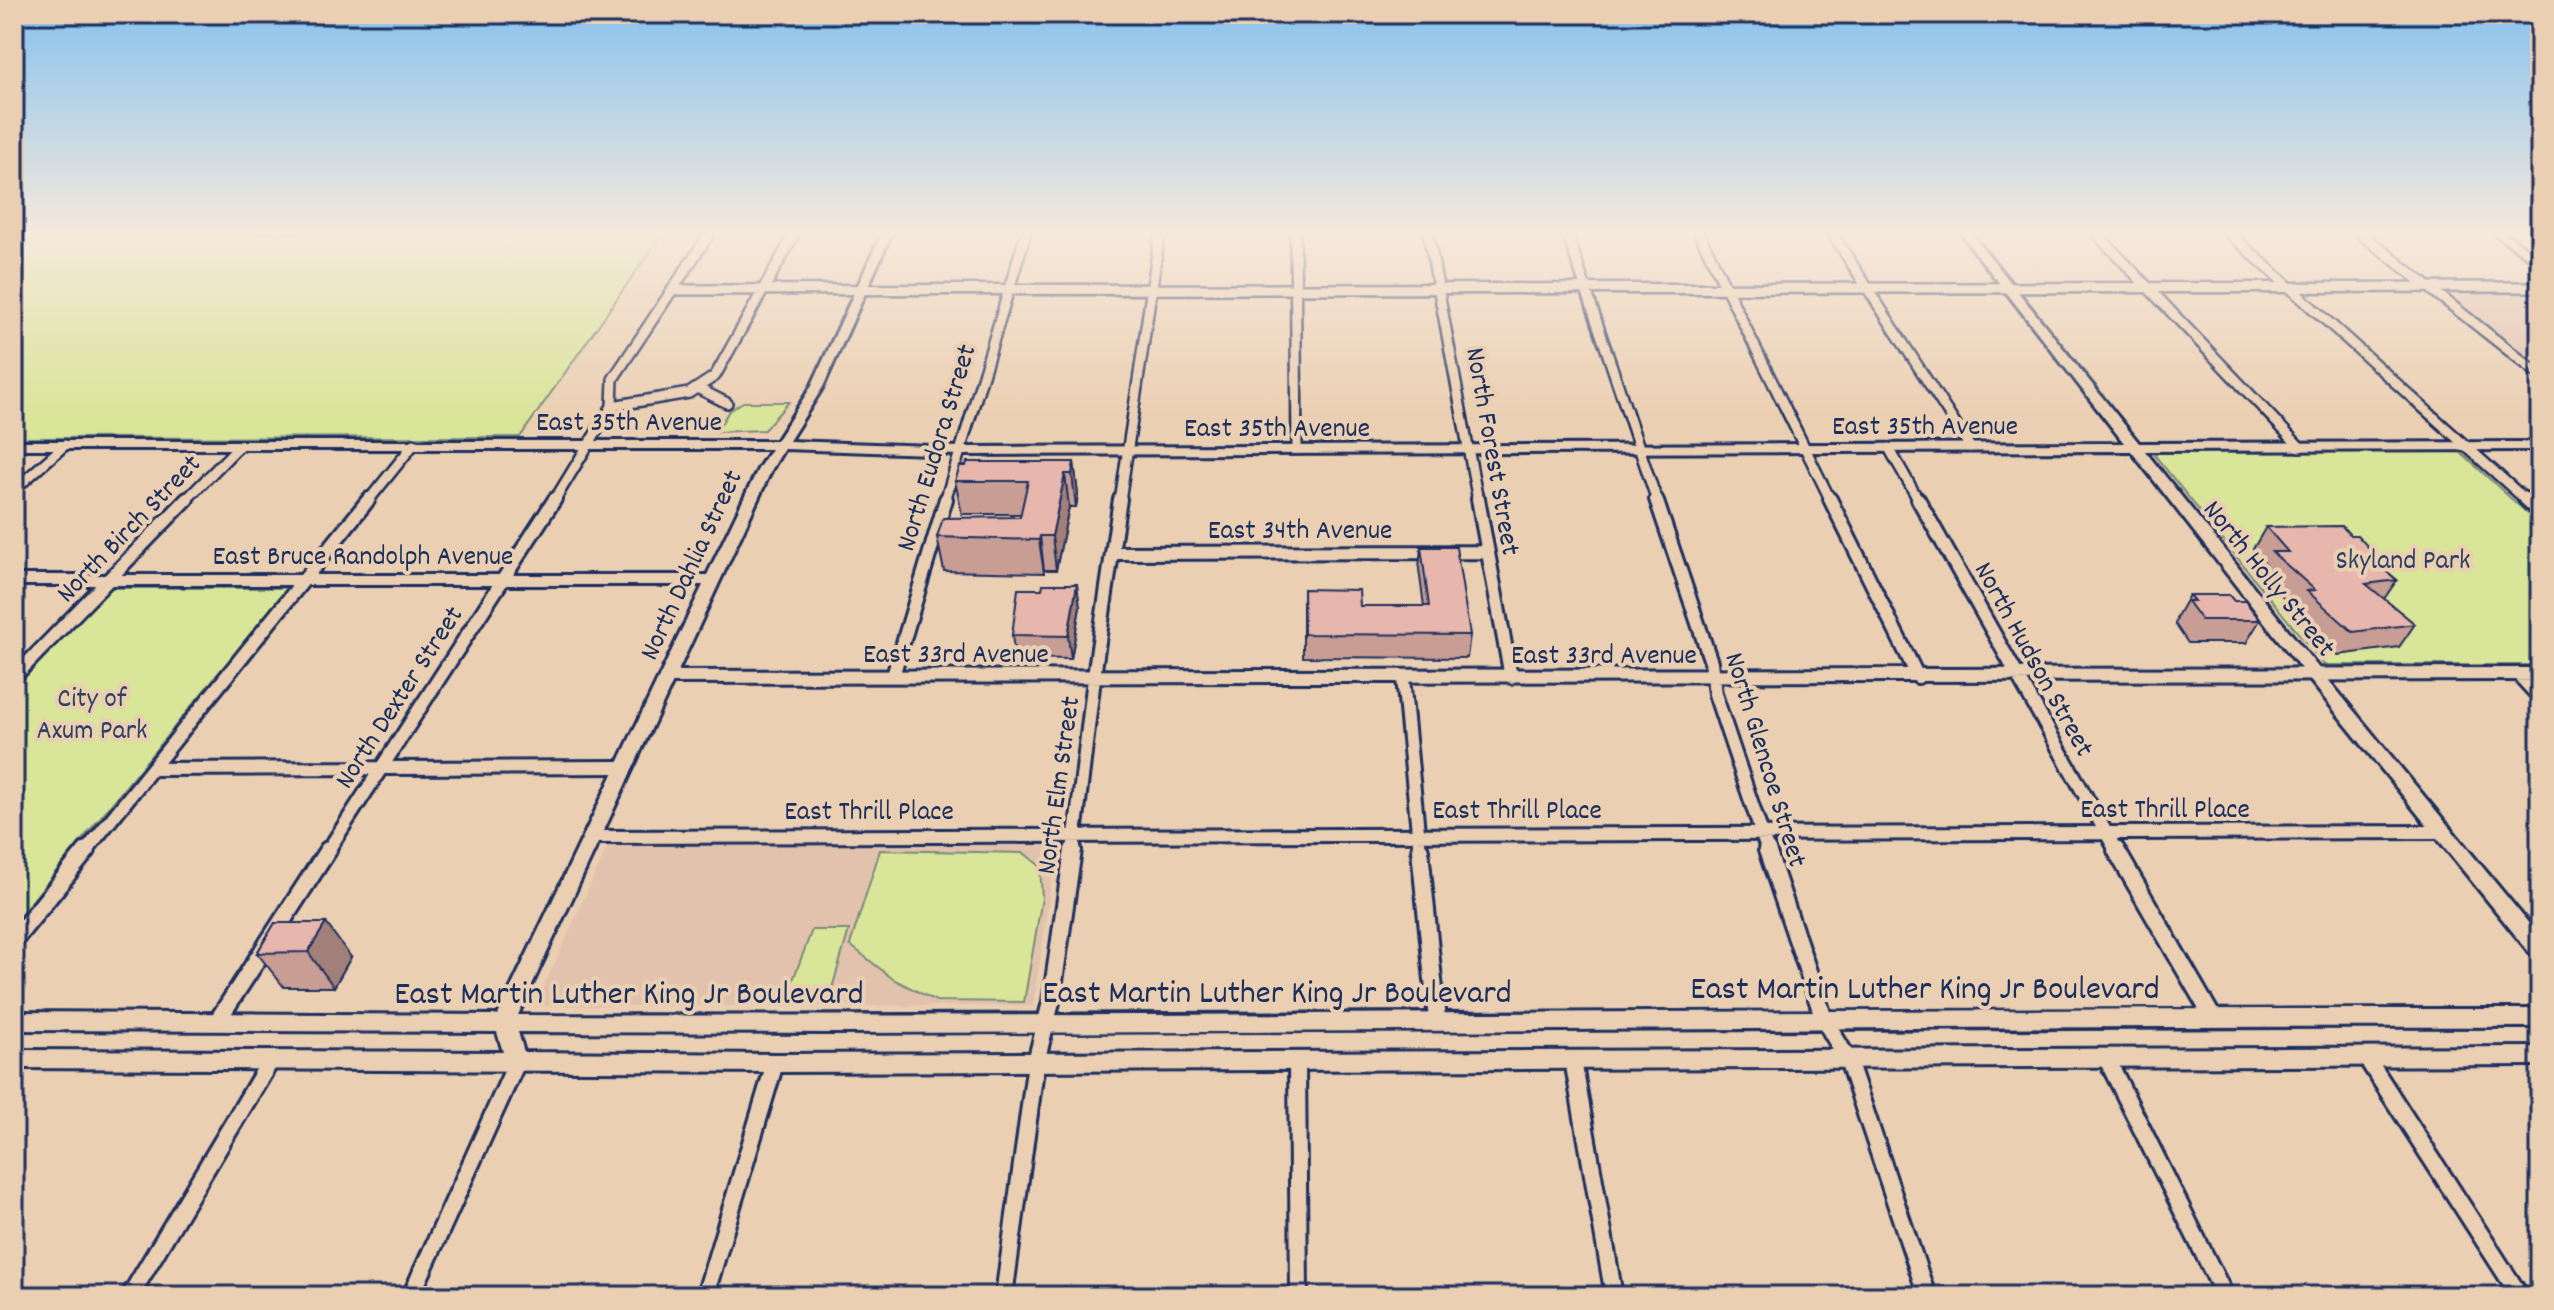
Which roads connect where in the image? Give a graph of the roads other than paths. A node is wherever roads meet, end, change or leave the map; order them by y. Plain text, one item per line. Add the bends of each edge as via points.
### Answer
1 (671, 294) edge
2 (763, 294) edge
3 (859, 294) edge
4 (1008, 294) edge
5 (1150, 294) edge
6 (1296, 294) edge
7 (1440, 294) edge
8 (1588, 294) edge
9 (1729, 294) edge
10 (1872, 294) edge
11 (2013, 294) edge
12 (2153, 294) edge
13 (2297, 294) edge
14 (2437, 294) edge
15 (2540, 375) edge
16 (699, 389) junction
17 (727, 403) dead end
18 (612, 406) junction
19 (414, 444) junction
20 (591, 444) junction
21 (14, 445) edge
22 (65, 445) junction
23 (240, 445) junction
24 (779, 446) junction
25 (2466, 446) junction
26 (2540, 446) edge
27 (1970, 447) junction
28 (2136, 447) junction
29 (2300, 447) junction
30 (1639, 448) junction
31 (1806, 448) junction
32 (1889, 448) junction
33 (1297, 449) junction
34 (1468, 449) junction
35 (1127, 450) junction
36 (960, 451) junction
37 (14, 490) edge
38 (2540, 513) edge
39 (1487, 552) junction
40 (1113, 553) junction
41 (14, 580) edge
42 (108, 580) junction
43 (305, 580) junction
44 (503, 580) junction
45 (712, 580) junction
46 (2518, 674) junction
47 (2540, 674) edge
48 (2315, 675) junction
49 (893, 676) junction
50 (1096, 676) junction
51 (2016, 676) junction
52 (14, 677) edge
53 (667, 677) junction
54 (1511, 677) junction
55 (1713, 677) junction
56 (1918, 677) junction
57 (1403, 678) junction
58 (2540, 698) edge
59 (381, 767) junction
60 (624, 767) junction
61 (153, 769) junction
62 (2443, 832) junction
63 (1762, 833) junction
64 (2106, 833) junction
65 (1076, 834) junction
66 (1417, 834) junction
67 (590, 842) junction
68 (14, 940) edge
69 (2540, 951) edge
70 (2213, 1018) junction
71 (2540, 1018) edge
72 (1824, 1019) junction
73 (218, 1020) junction
74 (1437, 1020) junction
75 (14, 1021) edge
76 (504, 1023) junction
77 (1046, 1023) junction
78 (2540, 1056) edge
79 (2106, 1057) junction
80 (2366, 1057) junction
81 (1573, 1060) junction
82 (1848, 1060) junction
83 (1297, 1061) junction
84 (517, 1062) junction
85 (1036, 1062) junction
86 (16, 1063) edge
87 (775, 1063) junction
88 (266, 1068) junction
89 (130, 1296) edge
90 (411, 1296) edge
91 (705, 1296) edge
92 (1004, 1296) edge
93 (1299, 1296) edge
94 (1614, 1296) edge
95 (1927, 1296) edge
96 (2225, 1296) edge
97 (2520, 1296) edge

1 - 18 street, North Dexter Street via 613,379
2 - 16 street via 715,376
3 - 24 street, North Dahlia Street via 817,387
4 - 36 street, North Eudora Street
5 - 35 street, North Elm Street
6 - 33 street
7 - 34 street, North Forest Street
8 - 30 street, North Glencoe Street
9 - 31 street
10 - 27 street
11 - 28 street, North Holly Street
12 - 29 street
13 - 25 street
14 - 15 street
16 - 17 street
16 - 18 street
18 - 20 street, North Dexter Street
19 - 20 street, East 35th Avenue
19 - 23 street, East 35th Avenue
19 - 43 street
20 - 24 street, East 35th Avenue
20 - 44 street, North Dexter Street
21 - 22 street, East 35th Avenue
22 - 23 street, East 35th Avenue
22 - 37 street
23 - 42 street, North Birch Street
24 - 36 street, East 35th Avenue
24 - 45 street, North Dahlia Street
25 - 26 street, East 35th Avenue
25 - 29 street, East 35th Avenue
25 - 38 street
27 - 28 street, East 35th Avenue
27 - 32 street, East 35th Avenue
28 - 29 street, East 35th Avenue
28 - 48 street, North Holly Street
30 - 31 street, East 35th Avenue
30 - 34 street, East 35th Avenue
30 - 55 street, North Glencoe Street
31 - 32 street, East 35th Avenue
31 - 56 street
32 - 51 street, North Hudson Street
33 - 34 street, East 35th Avenue
33 - 35 street, East 35th Avenue
34 - 39 street, North Forest Street
35 - 36 street, East 35th Avenue
35 - 40 street, North Elm Street
36 - 49 street, North Eudora Street
39 - 40 street, East 34th Avenue
39 - 54 street, North Forest Street
40 - 50 street, North Elm Street
41 - 42 street, East Bruce Randolph Avenue
42 - 43 street, East Bruce Randolph Avenue
42 - 52 street, North Birch Street
43 - 44 street, East Bruce Randolph Avenue
43 - 61 street
44 - 45 street, East Bruce Randolph Avenue
44 - 59 street, North Dexter Street
45 - 53 street, North Dahlia Street
46 - 47 street, East 33rd Avenue
46 - 48 street, East 33rd Avenue
46 - 58 street
48 - 51 street, East 33rd Avenue
48 - 62 street, North Holly Street
49 - 50 street, East 33rd Avenue
49 - 53 street, East 33rd Avenue
50 - 57 street, East 33rd Avenue
50 - 65 street, North Elm Street
51 - 56 street, East 33rd Avenue
51 - 64 street, North Hudson Street
53 - 60 street, North Dahlia Street
54 - 55 street, East 33rd Avenue
54 - 57 street, East 33rd Avenue
55 - 56 street, East 33rd Avenue
55 - 63 street, North Glencoe Street
57 - 66 street
59 - 60 street
59 - 61 street
59 - 73 street, North Dexter Street
60 - 67 street, North Dahlia Street
61 - 68 street
62 - 64 street, East Thrill Place
62 - 69 street, North Holly Street
63 - 64 street, East Thrill Place
63 - 66 street, East Thrill Place
63 - 72 street, North Glencoe Street
64 - 70 street, North Hudson Street
65 - 66 street, East Thrill Place
65 - 67 street, East Thrill Place
65 - 77 street, North Elm Street
66 - 74 street
67 - 76 street, North Dahlia Street
70 - 71 street, East Martin Luther King Jr Boulevard
70 - 72 street, East Martin Luther King Jr Boulevard
72 - 74 street, East Martin Luther King Jr Boulevard
72 - 82 street, North Glencoe Street
73 - 75 street, East Martin Luther King Jr Boulevard
73 - 76 street, East Martin Luther King Jr Boulevard
74 - 77 street, East Martin Luther King Jr Boulevard
76 - 77 street, East Martin Luther King Jr Boulevard
76 - 84 street
77 - 85 street, North Elm Street
78 - 80 street
79 - 80 street
79 - 82 street
79 - 96 street
80 - 97 street
81 - 82 street
81 - 83 street
81 - 94 street
82 - 95 street, North Glencoe Street
83 - 85 street
83 - 93 street
84 - 87 street
84 - 88 street
84 - 90 street
85 - 87 street
85 - 92 street, North Elm Street
86 - 88 street
87 - 91 street
88 - 89 street

